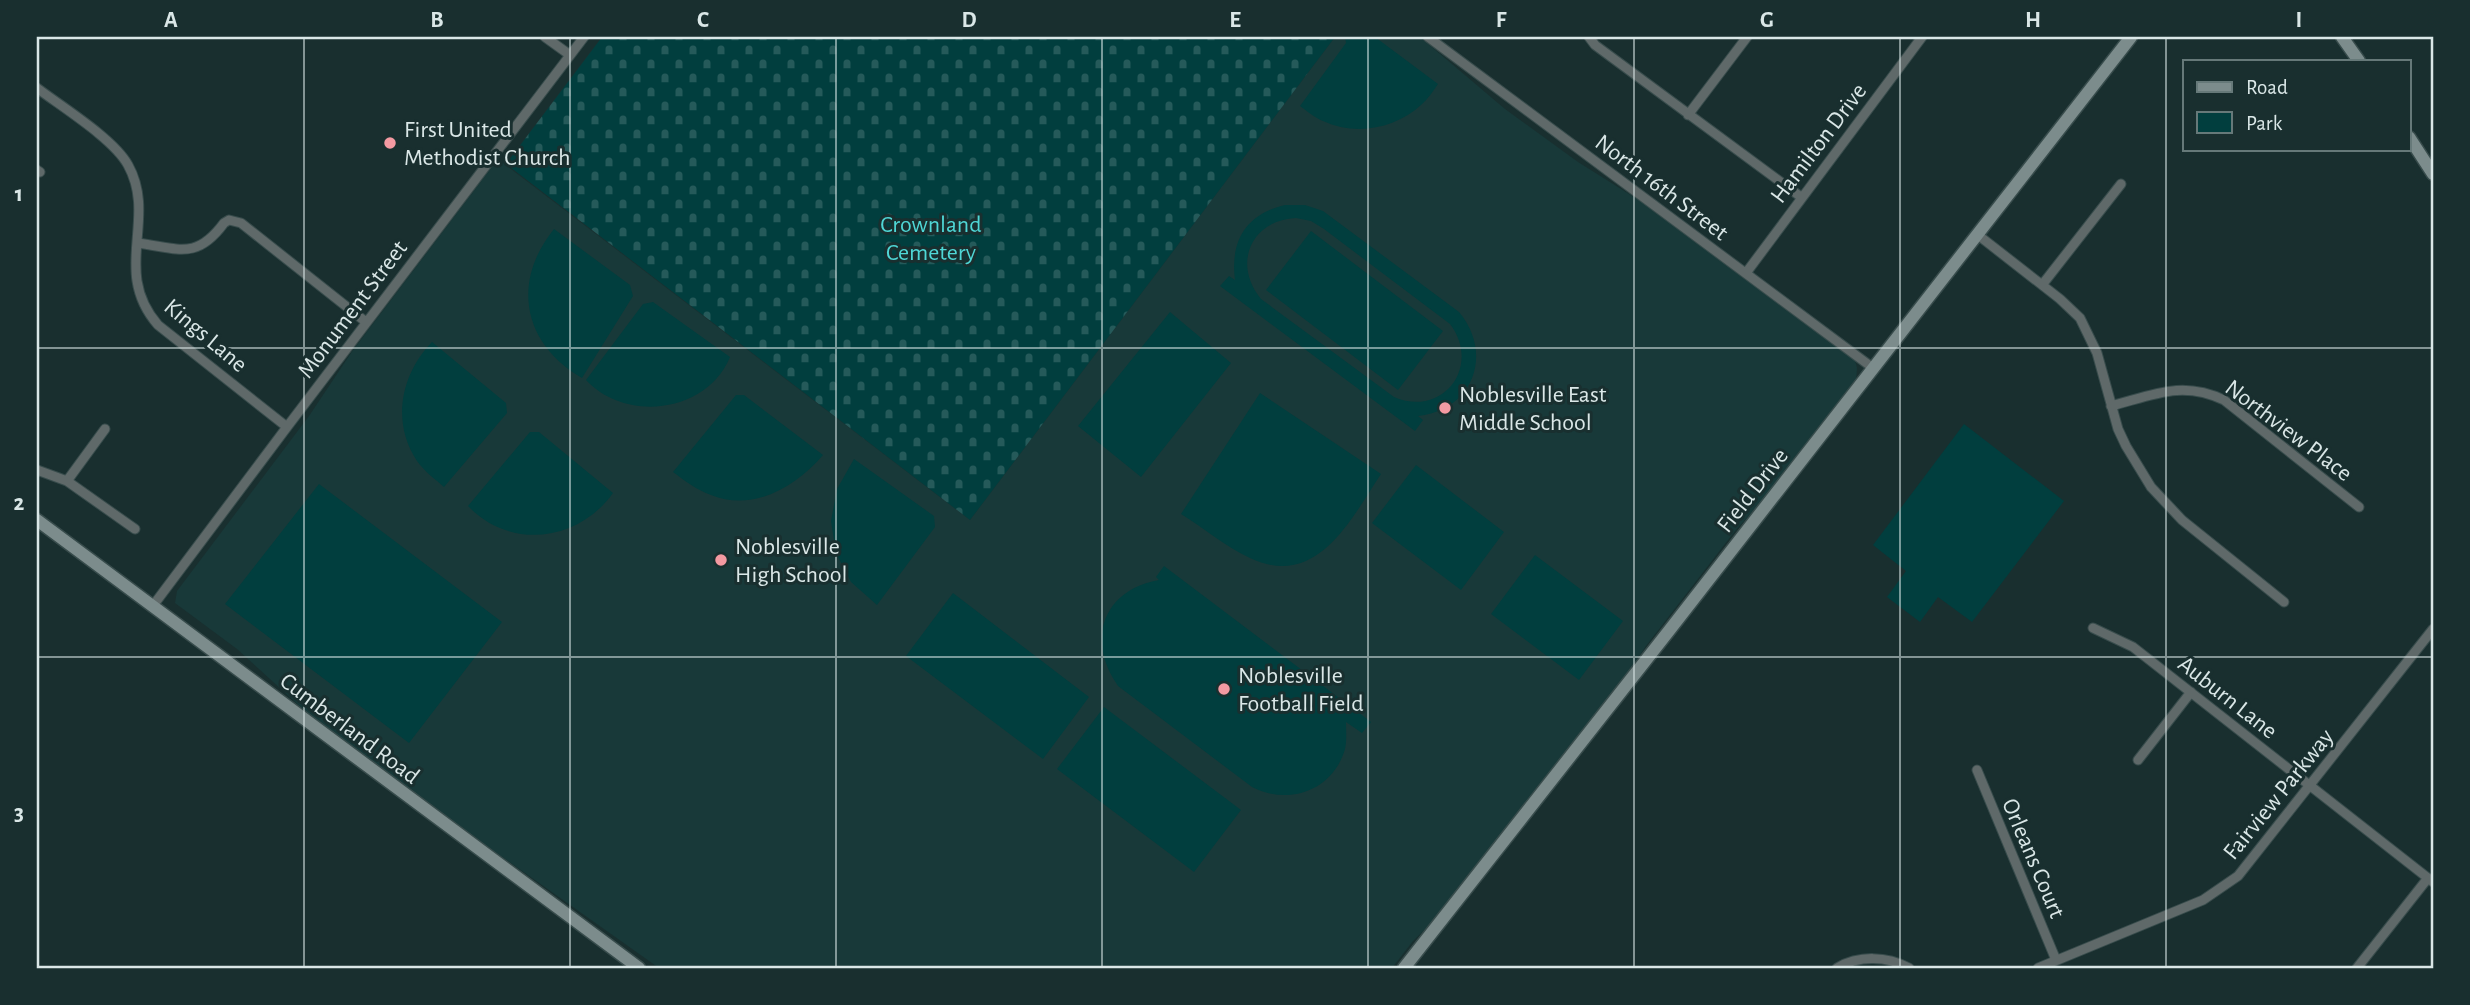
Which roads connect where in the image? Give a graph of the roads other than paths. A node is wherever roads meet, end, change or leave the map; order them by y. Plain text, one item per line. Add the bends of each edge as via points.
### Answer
1 (545, 37) edge
2 (584, 37) edge
3 (1428, 37) edge
4 (1589, 37) edge
5 (1747, 37) edge
6 (1922, 37) edge
7 (2131, 37) edge
8 (2343, 37) edge
9 (570, 55) junction
10 (2358, 60) edge
11 (37, 88) edge
12 (1688, 115) junction
13 (2410, 139) edge
14 (2433, 174) edge
15 (2122, 184) dead end
16 (1801, 197) junction
17 (1978, 235) junction
18 (136, 243) junction
19 (1746, 274) junction
20 (2042, 285) junction
21 (366, 322) junction
22 (1872, 368) junction
23 (2111, 405) junction
24 (287, 426) junction
25 (105, 429) dead end
26 (37, 470) edge
27 (67, 481) junction
28 (2358, 507) dead end
29 (37, 520) edge
30 (135, 528) dead end
31 (2284, 602) dead end
32 (152, 607) junction
33 (2093, 628) dead end
34 (2433, 629) edge
35 (2191, 692) junction
36 (2138, 760) dead end
37 (1977, 770) dead end
38 (2310, 786) junction
39 (2431, 880) edge
40 (2056, 960) junction
41 (639, 968) edge
42 (1404, 968) edge
43 (1837, 968) edge
44 (1909, 968) edge
45 (2038, 968) edge
46 (2357, 968) edge

1 - 9 street
2 - 9 street, Monument Street
3 - 19 street, North 16th Street
4 - 12 street
5 - 12 street
6 - 16 street, Hamilton Drive
7 - 17 street, Field Drive
8 - 10 street
9 - 21 street, Monument Street
11 - 18 street, Kings Lane via 111,145 127,163 139,204
12 - 16 street
13 - 14 street
15 - 20 street
16 - 19 street, Hamilton Drive
17 - 20 street
17 - 22 street, Field Drive
18 - 21 street via 196,248 213,238 224,223 234,220
18 - 24 street, Kings Lane via 138,293 150,316
19 - 22 street, North 16th Street
20 - 23 street via 2071,309 2086,329
21 - 24 street, Monument Street
22 - 42 street, Field Drive
23 - 28 street, Northview Place via 2173,390 2207,392 2224,400
23 - 31 street via 2137,466 2169,508
24 - 32 street, Monument Street
25 - 27 street
26 - 27 street
27 - 30 street
29 - 32 street, Cumberland Road
32 - 41 street, Cumberland Road
33 - 35 street, Auburn Lane via 2133,647
34 - 38 street, Fairview Parkway
35 - 36 street
35 - 38 street, Auburn Lane
37 - 40 street, Orleans Court
38 - 39 street, Auburn Lane
38 - 40 street, Fairview Parkway via 2247,867 2224,888
39 - 46 street
40 - 45 street, Fairview Parkway
43 - 44 street via 1880,959

